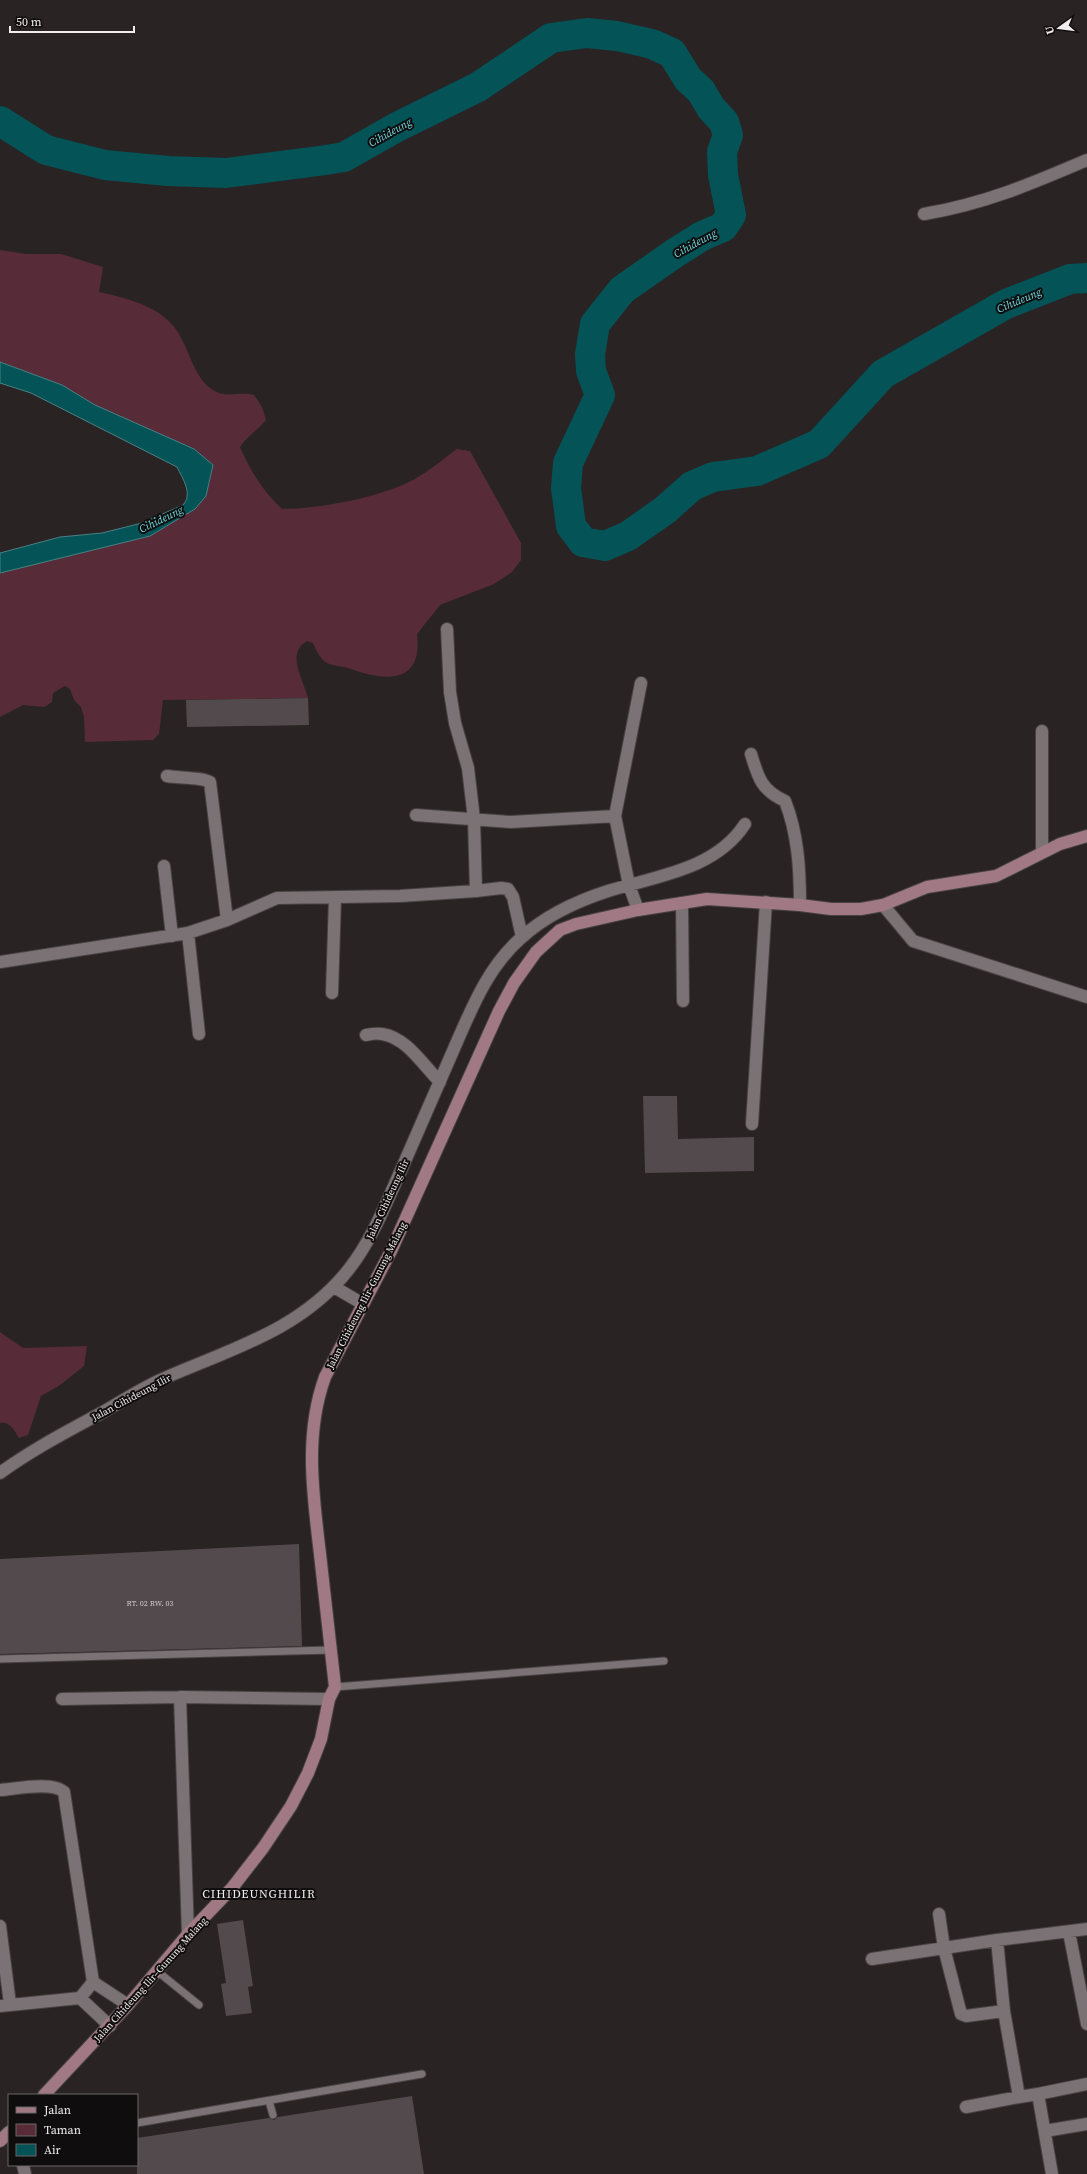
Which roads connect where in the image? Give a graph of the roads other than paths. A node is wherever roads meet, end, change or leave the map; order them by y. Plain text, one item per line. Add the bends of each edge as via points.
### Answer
1 (1087, 160) edge
2 (924, 214) dead end
3 (447, 629) dead end
4 (641, 683) dead end
5 (1042, 731) dead end
6 (751, 754) dead end
7 (167, 776) dead end
8 (416, 815) dead end
9 (615, 816) junction
10 (474, 819) junction
11 (745, 824) dead end
12 (1087, 836) edge
13 (1042, 852) junction
14 (164, 866) dead end
15 (629, 888) junction
16 (476, 891) junction
17 (335, 898) junction
18 (766, 902) junction
19 (682, 903) junction
20 (800, 904) junction
21 (883, 905) junction
22 (636, 906) junction
23 (227, 920) junction
24 (188, 933) junction
25 (172, 936) junction
26 (522, 937) junction
27 (0, 962) edge
28 (332, 993) dead end
29 (1087, 997) edge
30 (683, 1001) dead end
31 (199, 1034) dead end
32 (366, 1035) dead end
33 (440, 1082) junction
34 (752, 1124) dead end
35 (334, 1287) junction
36 (363, 1304) junction
37 (0, 1473) edge
38 (330, 1650) junction
39 (0, 1659) edge
40 (664, 1661) dead end
41 (335, 1687) junction
42 (180, 1697) junction
43 (62, 1699) dead end
44 (329, 1700) junction
45 (0, 1790) edge
46 (939, 1914) dead end
47 (0, 1926) edge
48 (1087, 1930) edge
49 (1069, 1932) junction
50 (188, 1934) junction
51 (997, 1940) junction
52 (944, 1948) junction
53 (872, 1959) dead end
54 (157, 1971) junction
55 (92, 1982) junction
56 (80, 1998) junction
57 (5, 2005) edge
58 (128, 2005) junction
59 (199, 2006) dead end
60 (1004, 2011) junction
61 (1087, 2024) edge
62 (110, 2026) junction
63 (422, 2074) dead end
64 (1087, 2084) edge
65 (45, 2094) edge
66 (1038, 2094) junction
67 (1020, 2097) junction
68 (269, 2101) junction
69 (966, 2107) dead end
70 (274, 2115) dead end
71 (138, 2123) edge
72 (1087, 2124) edge
73 (1045, 2131) junction
74 (8, 2133) edge
75 (0, 2141) edge
76 (1052, 2174) edge

1 - 2 street via 995,198
3 - 10 street via 450,692 455,723 468,768
4 - 9 street
5 - 13 street
6 - 20 street via 760,781 771,795 785,801 788,808 796,840
7 - 23 street via 204,779 210,782
8 - 10 street
9 - 10 street via 511,822
9 - 15 street
10 - 16 street
11 - 15 street, Jalan Cihideung Ilir via 721,851 703,861
12 - 13 main road, Jalan Cihideung Ilir–Gunung Malang
13 - 21 main road, Jalan Cihideung Ilir–Gunung Malang via 996,876 927,887
14 - 25 street
15 - 22 street
15 - 26 street, Jalan Cihideung Ilir via 573,905 543,921
16 - 17 street
16 - 26 street via 508,889 517,908
17 - 23 street via 277,898
17 - 28 street
18 - 19 main road, Jalan Cihideung Ilir–Gunung Malang via 707,899
18 - 20 main road, Jalan Cihideung Ilir–Gunung Malang
18 - 34 street
19 - 22 main road, Jalan Cihideung Ilir–Gunung Malang
19 - 30 street
20 - 21 main road, Jalan Cihideung Ilir–Gunung Malang via 849,910
21 - 29 street via 912,941
22 - 36 main road, Jalan Cihideung Ilir–Gunung Malang via 560,930 525,966 499,1011 391,1251
23 - 24 street
24 - 25 street
24 - 31 street
25 - 27 street
26 - 33 street, Jalan Cihideung Ilir via 494,967 483,986
32 - 33 street via 381,1033 393,1037
33 - 35 street, Jalan Cihideung Ilir via 374,1230 360,1254
35 - 36 street
35 - 37 street, Jalan Cihideung Ilir via 310,1309 292,1320 230,1352 165,1377 32,1451
36 - 38 main road, Jalan Cihideung Ilir–Gunung Malang via 325,1376 314,1411 312,1430 312,1487
38 - 39 lane
38 - 41 main road, Jalan Cihideung Ilir–Gunung Malang
40 - 41 lane
41 - 44 main road, Jalan Cihideung Ilir–Gunung Malang
42 - 43 street
42 - 44 street
42 - 50 street
44 - 50 main road, Jalan Cihideung Ilir–Gunung Malang via 321,1739 308,1773 291,1806 232,1888
45 - 55 street via 51,1786 64,1792
46 - 52 street
47 - 57 street
48 - 49 street
49 - 51 street
49 - 61 street
50 - 54 main road, Jalan Cihideung Ilir–Gunung Malang
51 - 52 street
51 - 60 street
52 - 53 street
52 - 60 street via 961,2014 966,2016
54 - 58 main road, Jalan Cihideung Ilir–Gunung Malang
54 - 59 lane
55 - 56 street
55 - 58 street
56 - 57 street
56 - 62 street
58 - 62 main road, Jalan Cihideung Ilir–Gunung Malang
60 - 67 street
62 - 65 main road, Jalan Cihideung Ilir–Gunung Malang
63 - 68 lane
64 - 66 street
66 - 67 street
66 - 73 street
67 - 69 street
68 - 70 lane
68 - 71 lane
72 - 73 street
73 - 76 street
74 - 75 main road

